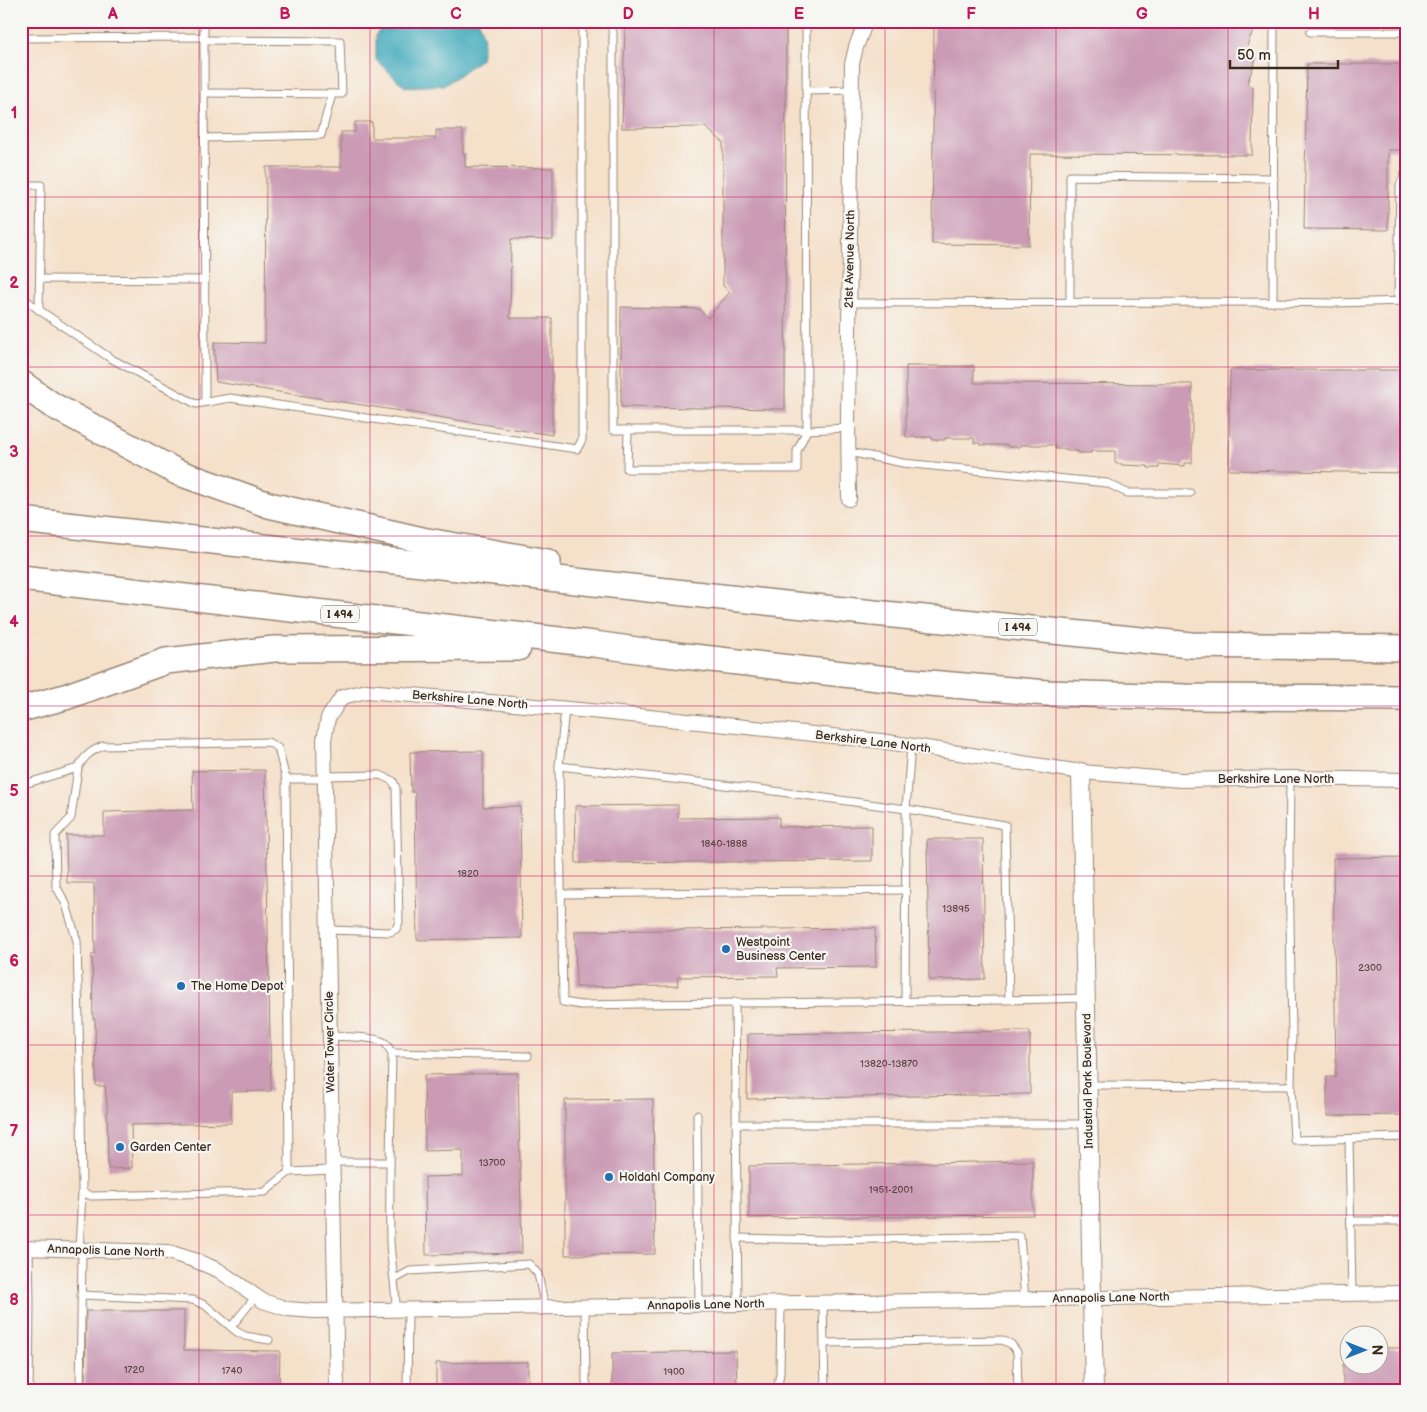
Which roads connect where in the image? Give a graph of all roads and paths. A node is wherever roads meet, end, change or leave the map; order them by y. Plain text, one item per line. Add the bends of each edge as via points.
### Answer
1 (204, 21) edge
2 (582, 21) edge
3 (608, 21) edge
4 (806, 21) edge
5 (866, 21) edge
6 (1274, 21) edge
7 (1310, 32) dead end
8 (1406, 32) edge
9 (21, 38) edge
10 (204, 38) junction
11 (852, 90) junction
12 (806, 92) junction
13 (205, 93) junction
14 (332, 94) junction
15 (205, 138) junction
16 (1406, 172) edge
17 (1274, 178) junction
18 (21, 185) edge
19 (40, 279) junction
20 (205, 280) junction
21 (21, 296) edge
22 (1402, 301) edge
23 (1070, 302) junction
24 (1273, 302) junction
25 (850, 303) junction
26 (39, 310) junction
27 (21, 383) edge
28 (205, 402) junction
29 (848, 428) junction
30 (628, 430) junction
31 (807, 430) junction
32 (849, 452) junction
33 (1190, 493) dead end
34 (849, 498) dead end
35 (21, 520) edge
36 (21, 578) edge
37 (631, 586) junction
38 (1406, 648) edge
39 (658, 653) junction
40 (342, 697) joint
41 (1406, 698) edge
42 (21, 709) edge
43 (565, 709) junction
44 (911, 746) junction
45 (559, 766) junction
46 (78, 768) junction
47 (1081, 772) junction
48 (324, 778) junction
49 (1290, 778) junction
50 (286, 779) junction
51 (1406, 780) edge
52 (21, 785) edge
53 (906, 809) junction
54 (905, 890) junction
55 (561, 894) junction
56 (328, 930) junction
57 (1086, 998) junction
58 (1009, 1000) junction
59 (735, 1002) junction
60 (905, 1002) junction
61 (330, 1036) junction
62 (392, 1053) junction
63 (528, 1056) dead end
64 (1089, 1085) junction
65 (1291, 1086) junction
66 (697, 1115) dead end
67 (736, 1124) junction
68 (1089, 1124) junction
69 (1406, 1137) edge
70 (1350, 1139) junction
71 (390, 1162) junction
72 (332, 1166) junction
73 (289, 1172) junction
74 (82, 1192) junction
75 (1351, 1221) junction
76 (1406, 1221) edge
77 (737, 1238) junction
78 (25, 1248) edge
79 (80, 1250) junction
80 (395, 1279) junction
81 (1406, 1293) edge
82 (1352, 1294) junction
83 (81, 1295) junction
84 (256, 1296) junction
85 (1091, 1298) junction
86 (1025, 1300) junction
87 (823, 1303) junction
88 (21, 1304) edge
89 (780, 1304) junction
90 (30, 1305) junction
91 (738, 1305) junction
92 (699, 1306) junction
93 (545, 1308) junction
94 (585, 1308) junction
95 (402, 1310) junction
96 (335, 1311) junction
97 (231, 1327) junction
98 (270, 1340) dead end
99 (824, 1344) junction
100 (29, 1391) edge
101 (80, 1391) edge
102 (337, 1391) edge
103 (406, 1391) edge
104 (588, 1391) edge
105 (777, 1391) edge
106 (825, 1391) edge
107 (1018, 1391) edge
108 (1094, 1391) edge

1 - 10 lane
2 - 28 lane via 582,440 576,449 230,398
3 - 30 lane via 613,32 613,430
4 - 12 lane
5 - 11 street, 21st Avenue North via 852,64
6 - 17 lane
7 - 8 lane
9 - 10 lane
10 - 13 lane
10 - 14 lane via 340,41 342,94
11 - 12 lane
11 - 25 street, 21st Avenue North
12 - 31 lane
13 - 14 lane
13 - 15 lane
14 - 15 lane via 321,135
15 - 20 lane
16 - 22 lane via 1400,185
17 - 23 lane via 1070,176
17 - 24 lane
18 - 19 lane via 41,185
19 - 20 lane
19 - 26 lane
20 - 28 lane
21 - 26 lane
22 - 24 lane
23 - 24 lane
23 - 25 lane
25 - 29 street, 21st Avenue North
26 - 28 lane via 110,358 196,404
27 - 37 highway via 52,405 177,472 269,505 422,540 590,569
29 - 31 lane
29 - 32 street, 21st Avenue North
30 - 31 lane
30 - 31 lane via 626,469 798,469 797,451
32 - 33 lane via 903,463 1107,483 1127,493
32 - 34 street, 21st Avenue North
35 - 37 highway, I 494
36 - 39 highway, I 494
37 - 38 highway, I 494 via 1191,645
39 - 41 highway, I 494 via 904,681 1047,693
39 - 42 highway via 533,648 274,649 166,662
40 - 43 street, Berkshire Lane North via 367,690
40 - 48 street, Water Tower Circle via 328,718 324,740
43 - 44 street, Berkshire Lane North
43 - 45 lane
44 - 47 street, Berkshire Lane North
44 - 53 lane
45 - 53 lane
45 - 55 lane
46 - 50 lane via 89,752 103,746 268,742 278,748
46 - 52 lane
46 - 74 lane via 71,818 55,835 56,886 66,904 77,941
47 - 49 street, Berkshire Lane North via 1181,780
47 - 57 street, Industrial Park Boulevard
48 - 50 lane
48 - 56 street, Water Tower Circle
48 - 56 lane via 380,776 392,781 396,788 399,922 396,929 390,932
49 - 51 street, Berkshire Lane North
49 - 65 lane
50 - 73 lane
53 - 54 lane
53 - 58 lane via 1005,825
54 - 55 lane
54 - 60 lane
55 - 59 lane via 563,1002 581,1005
56 - 61 street, Water Tower Circle
57 - 58 lane
57 - 64 street, Industrial Park Boulevard
58 - 60 lane
59 - 60 lane
59 - 67 lane
61 - 62 lane via 381,1041
61 - 72 street, Water Tower Circle
62 - 63 lane
62 - 71 lane
64 - 65 lane
64 - 68 street, Industrial Park Boulevard
65 - 70 lane via 1294,1140
66 - 92 lane
67 - 68 lane
67 - 77 lane
68 - 85 street, Industrial Park Boulevard
69 - 70 lane
70 - 75 lane
71 - 72 lane
71 - 80 lane via 390,1242
72 - 73 lane
72 - 96 street, Water Tower Circle
73 - 74 lane via 265,1192 91,1196
74 - 79 lane
75 - 76 lane
75 - 82 lane
77 - 86 lane via 828,1240 1020,1236
77 - 91 lane
78 - 79 street, Annapolis Lane North
78 - 90 lane
79 - 83 lane
79 - 84 street, Annapolis Lane North via 168,1252 218,1270
80 - 93 lane via 410,1271 529,1264 538,1274
80 - 95 lane
81 - 82 street, Annapolis Lane North
82 - 85 street, Annapolis Lane North
83 - 97 lane via 193,1300 205,1305
83 - 101 lane
84 - 96 street, Annapolis Lane North via 288,1309
84 - 97 lane
85 - 86 street, Annapolis Lane North
85 - 108 street, Industrial Park Boulevard
86 - 87 street, Annapolis Lane North
87 - 89 street, Annapolis Lane North
87 - 99 lane
88 - 90 lane
89 - 91 street, Annapolis Lane North
89 - 105 lane
90 - 100 lane
91 - 92 street, Annapolis Lane North
92 - 94 street, Annapolis Lane North
93 - 94 street, Annapolis Lane North
93 - 95 street, Annapolis Lane North
94 - 104 lane
95 - 96 street, Annapolis Lane North
95 - 103 lane
96 - 102 street, Water Tower Circle
97 - 98 lane via 245,1336
99 - 106 lane
99 - 107 lane via 1002,1340 1012,1344 1017,1352

